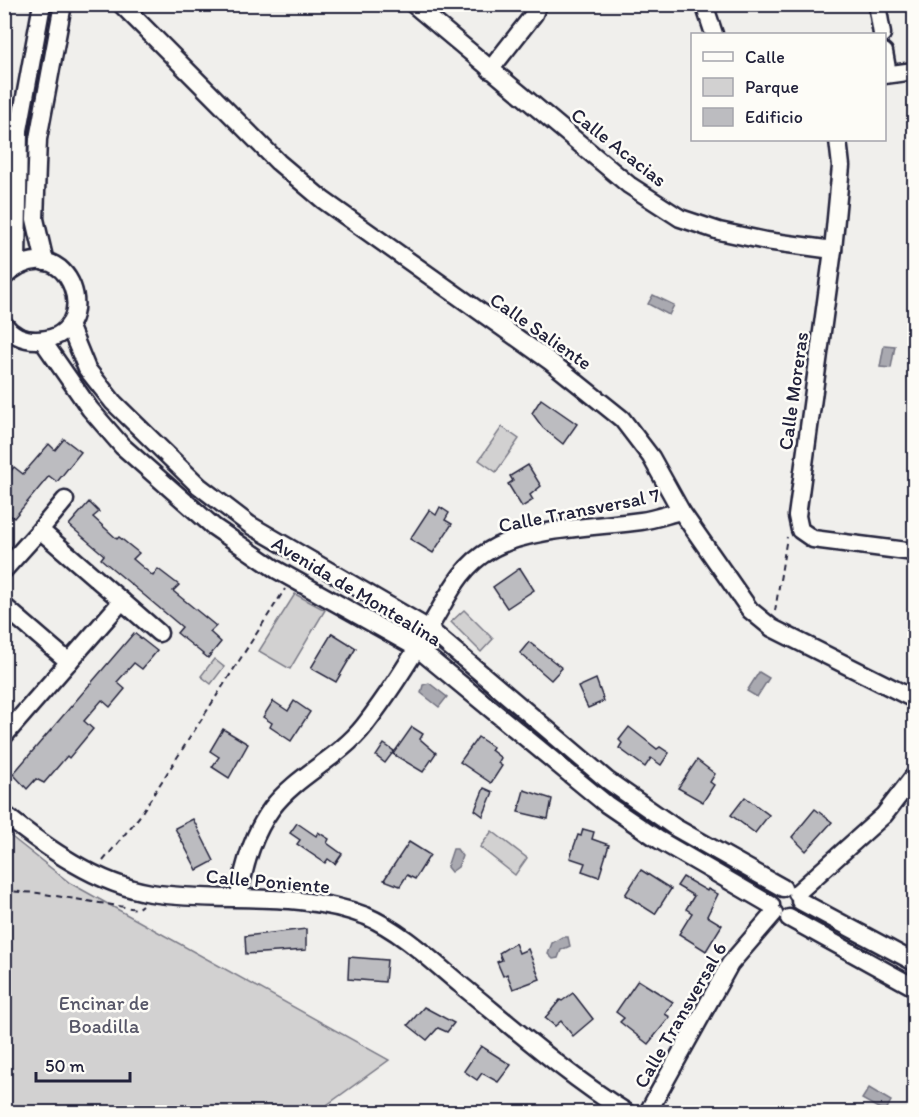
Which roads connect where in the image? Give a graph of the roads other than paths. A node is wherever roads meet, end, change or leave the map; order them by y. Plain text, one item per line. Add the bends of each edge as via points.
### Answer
1 (42, 4) edge
2 (63, 4) edge
3 (120, 4) edge
4 (413, 4) edge
5 (538, 4) edge
6 (704, 4) edge
7 (877, 4) edge
8 (714, 33) edge
9 (882, 33) edge
10 (490, 70) junction
11 (915, 71) edge
12 (886, 74) edge
13 (837, 141) edge
14 (833, 250) junction
15 (45, 262) junction
16 (11, 272) edge
17 (69, 325) junction
18 (6, 329) edge
19 (42, 340) junction
20 (65, 500) dead end
21 (681, 511) junction
22 (40, 530) junction
23 (915, 552) edge
24 (4, 570) edge
25 (122, 601) junction
26 (4, 606) edge
27 (429, 628) junction
28 (159, 633) dead end
29 (417, 648) junction
30 (69, 662) junction
31 (915, 699) edge
32 (4, 736) edge
33 (915, 777) edge
34 (4, 814) edge
35 (793, 894) junction
36 (239, 896) junction
37 (778, 912) junction
38 (915, 962) edge
39 (915, 987) edge
40 (626, 1113) edge
41 (648, 1113) edge

1 - 16 street via 19,130
2 - 15 street via 38,140 35,219
3 - 21 street, Calle Saliente via 278,162 323,200 551,362 622,419 663,476
4 - 10 street, Calle Acacias
5 - 10 street
6 - 8 street
7 - 9 street
10 - 14 street, Calle Acacias via 629,185 680,218 757,239
11 - 12 street
13 - 14 street, Calle Moreras via 842,166
14 - 23 street, Calle Moreras via 797,516 800,530 813,539
15 - 16 street via 30,261
15 - 17 street via 59,268 76,294
17 - 19 street
17 - 27 street, Avenida de Montealina via 87,369 113,402 199,486 250,525
18 - 19 street via 24,338
19 - 29 street, Avenida de Montealina via 90,409 151,474 214,527 291,578
20 - 22 street
21 - 27 street, Calle Transversal 7 via 553,532 491,549 457,579
21 - 31 street, Calle Saliente via 750,610 772,628
22 - 24 street
22 - 25 street
25 - 28 street
25 - 30 street
26 - 30 street
27 - 29 street, Calle Transversal 7
27 - 35 street, Avenida de Montealina via 607,780 676,828
29 - 36 street, Calle Transversal 7 via 362,729 339,753 273,806 259,828 244,866
29 - 37 street, Avenida de Montealina via 606,804
30 - 32 street
33 - 35 street via 884,815
34 - 36 street, Calle Poniente via 69,861 148,892
35 - 37 street via 774,894
35 - 37 street via 798,912
35 - 38 street, Avenida de Montealina
36 - 40 street, Calle Poniente via 308,901 376,922 431,960 582,1085
37 - 39 street, Avenida de Montealina
37 - 41 street, Calle Transversal 6 via 730,964

